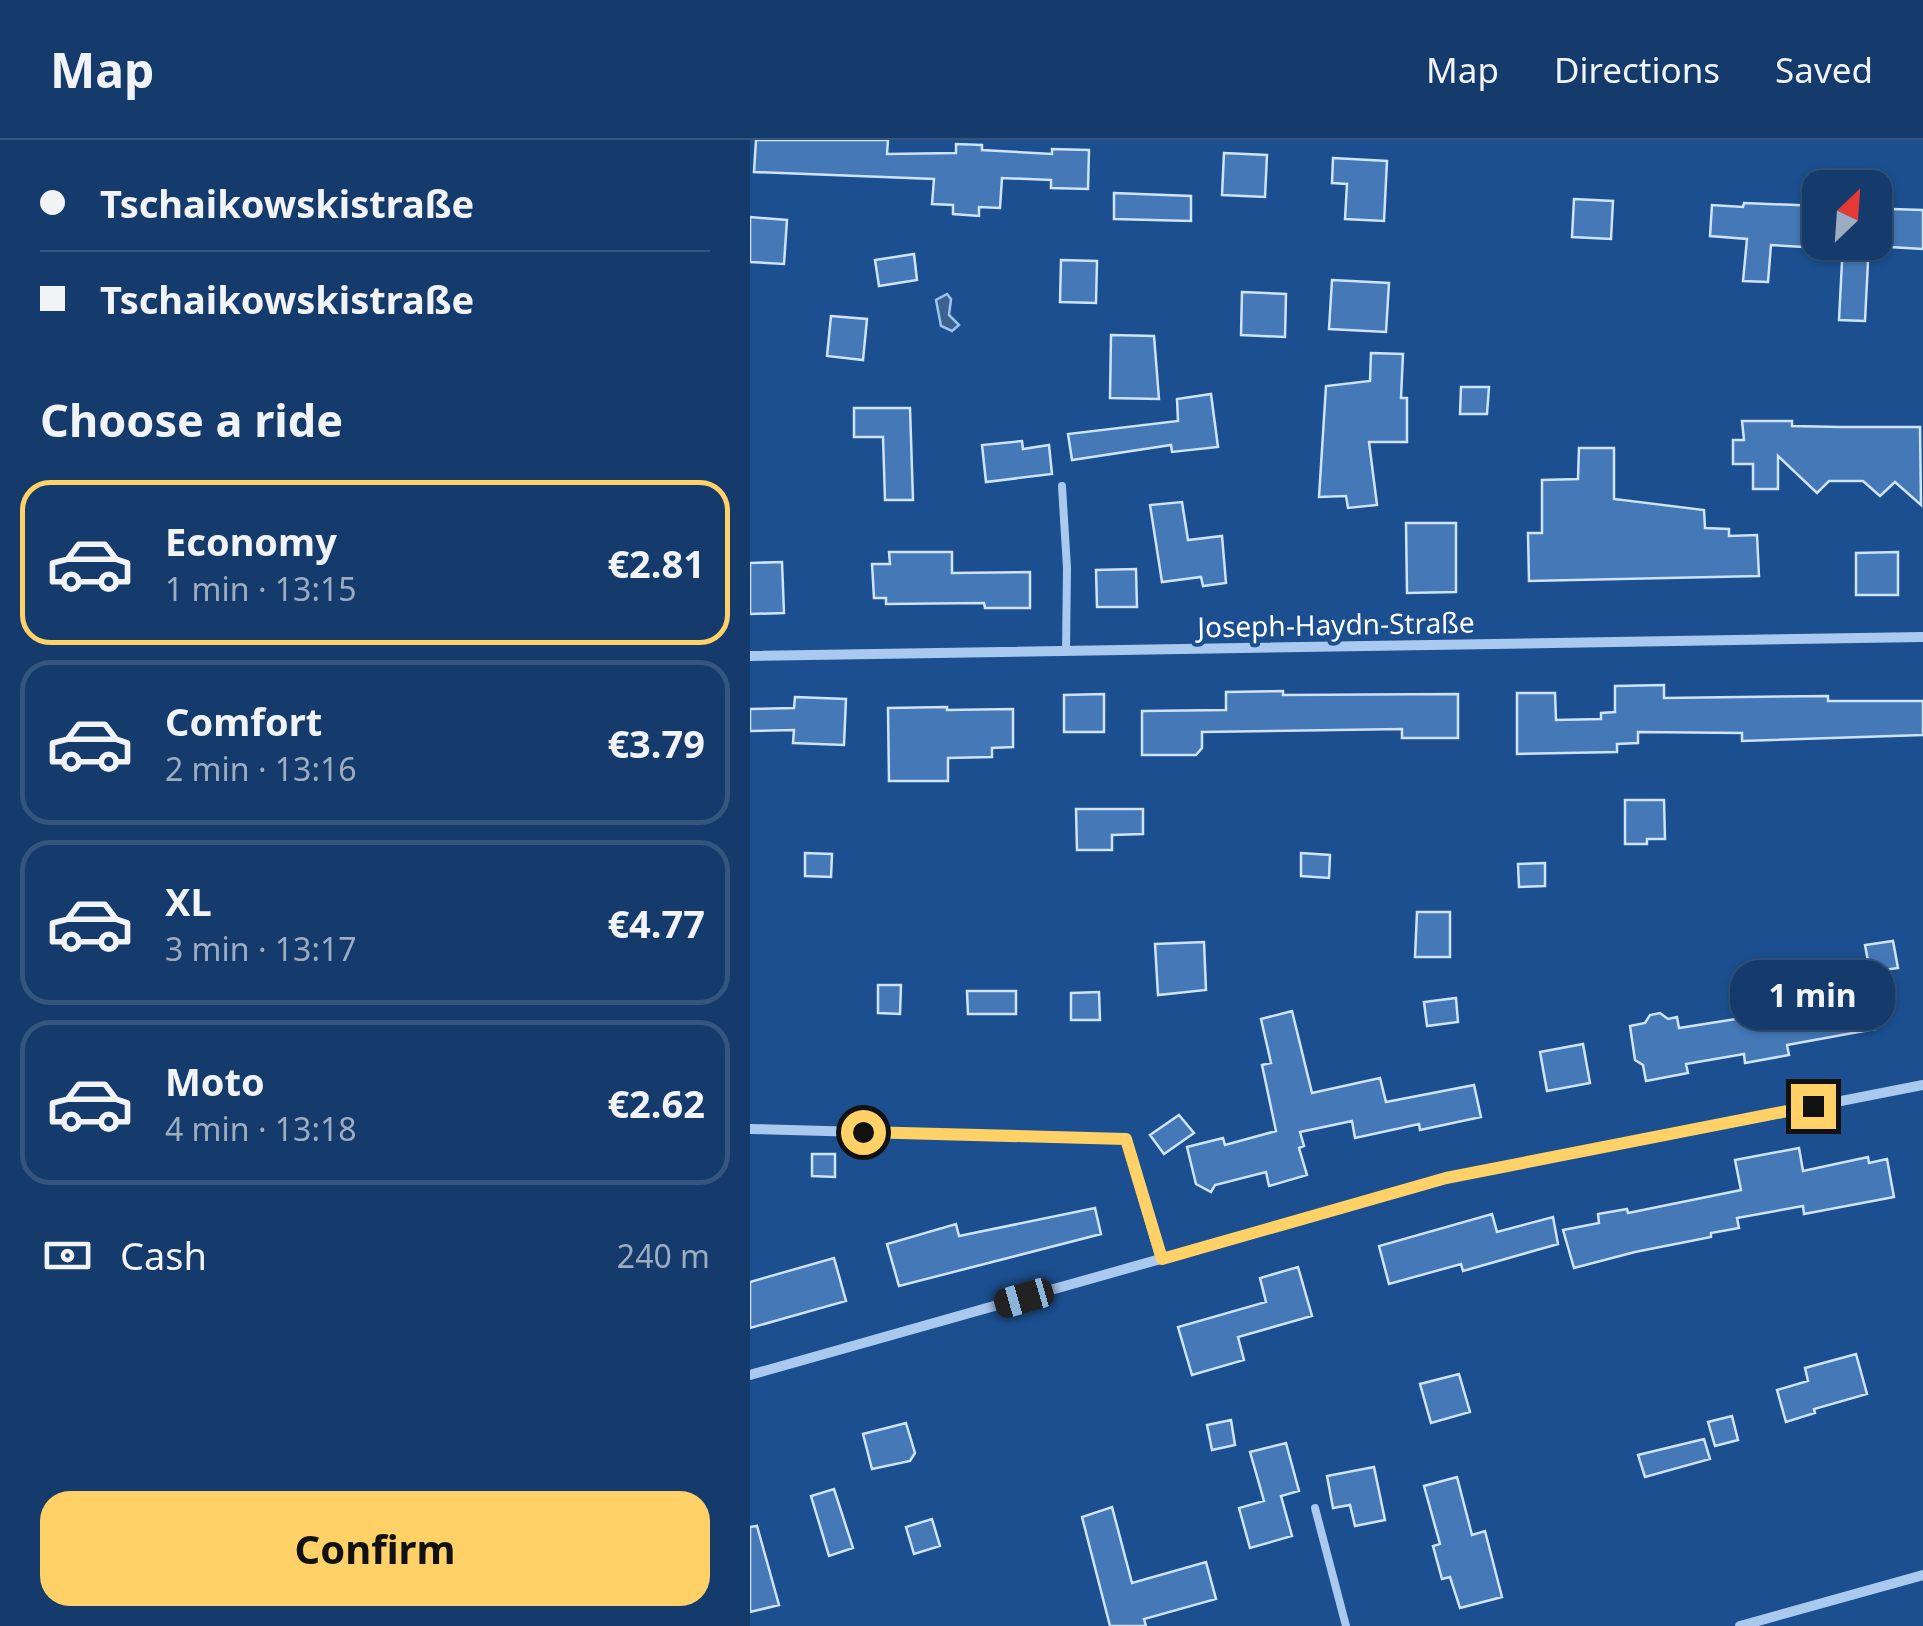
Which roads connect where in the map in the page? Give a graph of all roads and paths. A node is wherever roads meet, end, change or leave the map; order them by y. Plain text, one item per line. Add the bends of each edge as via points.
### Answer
1 (1062, 486) dead end
2 (1923, 637) edge
3 (1066, 651) junction
4 (750, 656) edge
5 (1923, 1085) edge
6 (750, 1129) edge
7 (1162, 1259) junction
8 (750, 1375) edge
9 (1315, 1508) dead end
10 (1923, 1575) edge
11 (1346, 1626) edge
12 (1740, 1626) edge

1 - 3 lane
2 - 3 street, Joseph-Haydn-Straße
3 - 4 street, Joseph-Haydn-Straße
5 - 7 street via 1446,1178
6 - 7 street via 1126,1139
7 - 8 street
9 - 11 lane
10 - 12 street

